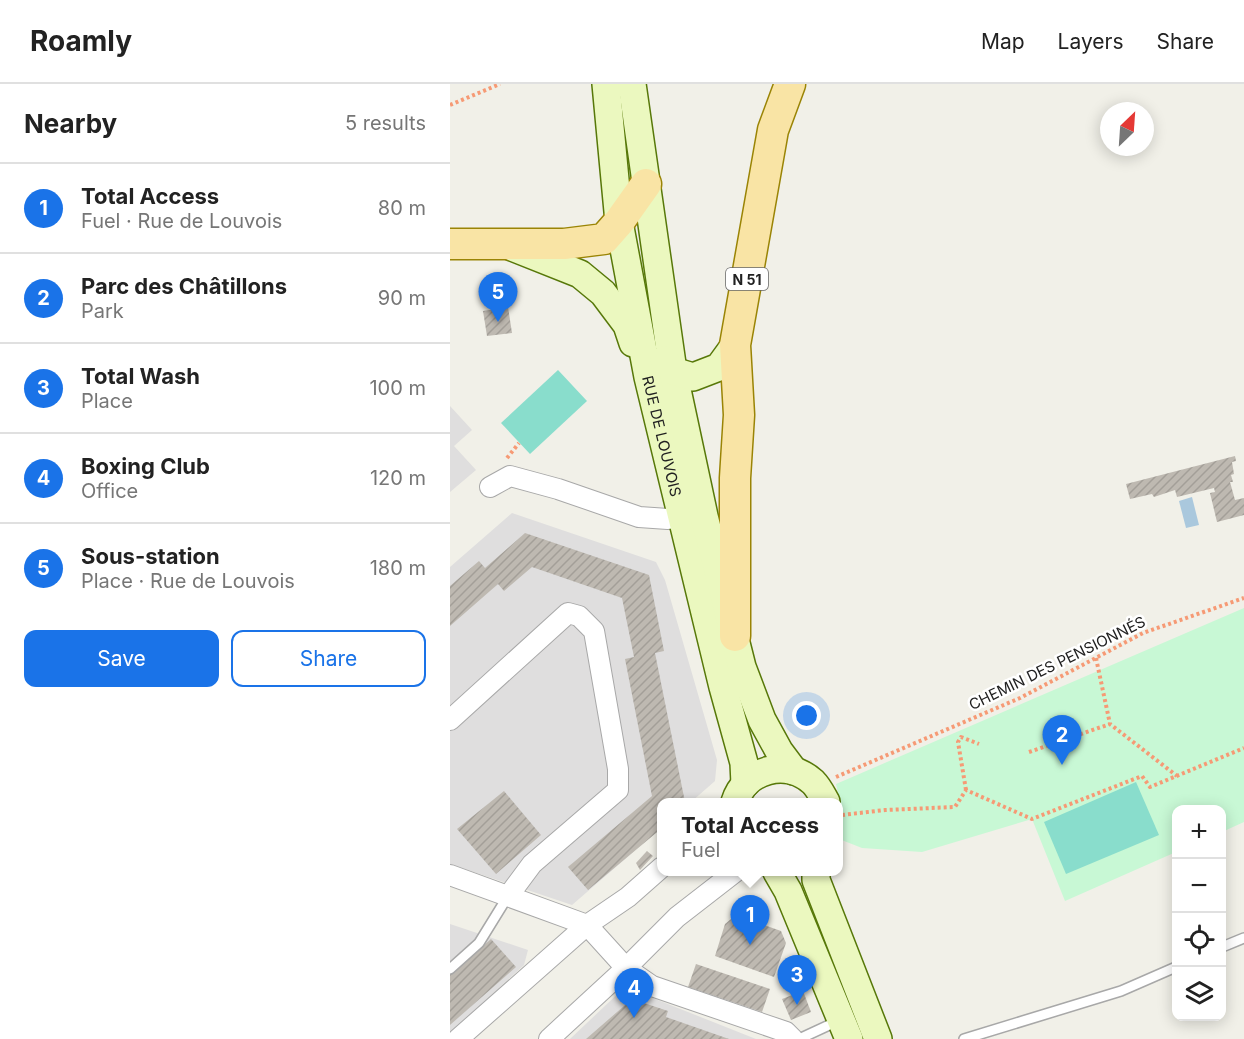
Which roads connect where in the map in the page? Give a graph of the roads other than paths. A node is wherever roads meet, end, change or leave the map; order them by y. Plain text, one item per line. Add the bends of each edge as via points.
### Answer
1 (606, 84) edge
2 (632, 84) edge
3 (790, 84) edge
4 (646, 184) junction
5 (619, 222) junction
6 (450, 244) edge
7 (505, 244) junction
8 (633, 298) junction
9 (735, 345) junction
10 (673, 372) junction
11 (490, 487) dead end
12 (680, 503) junction
13 (735, 636) junction
14 (450, 720) edge
15 (794, 771) junction
16 (822, 795) edge
17 (737, 797) edge
18 (657, 871) edge
19 (450, 875) edge
20 (730, 876) edge
21 (779, 876) edge
22 (816, 876) edge
23 (509, 895) junction
24 (587, 925) junction
25 (1244, 938) edge
26 (1226, 945) edge
27 (627, 968) junction
28 (450, 969) edge
29 (1172, 969) edge
30 (845, 1029) edge
31 (458, 1039) edge
32 (549, 1039) edge
33 (793, 1039) edge
34 (799, 1039) edge
35 (878, 1039) edge
36 (964, 1039) edge

1 - 5 street, RUE DE LOUVOIS
2 - 4 street, RUE DE LOUVOIS
3 - 9 main road, N 51 via 773,130
4 - 5 main road
4 - 10 street, RUE DE LOUVOIS
5 - 7 main road via 604,239
5 - 8 street, RUE DE LOUVOIS
6 - 7 main road
7 - 12 street via 580,274 603,293 627,325
8 - 10 street via 652,344
8 - 12 street, RUE DE LOUVOIS via 648,377
9 - 10 street via 719,368 693,378
9 - 13 main road, N 51 via 739,415
10 - 13 street, RUE DE LOUVOIS
11 - 12 street via 510,476 639,517 668,519
12 - 17 street, RUE DE LOUVOIS via 744,763
13 - 15 street, RUE DE LOUVOIS via 762,720
14 - 23 street via 568,613 579,616 594,631 618,769 618,790 532,864
15 - 16 street, RUE DE LOUVOIS via 812,781
15 - 17 street via 768,770 752,778
18 - 24 street
19 - 23 street
20 - 27 street via 677,917
21 - 30 street
22 - 35 street
23 - 24 street
23 - 28 lane via 479,942
24 - 27 street
24 - 31 street
25 - 26 lane
27 - 32 street
27 - 33 street via 652,986 786,1032
29 - 36 lane via 1120,991
30 - 34 lane

